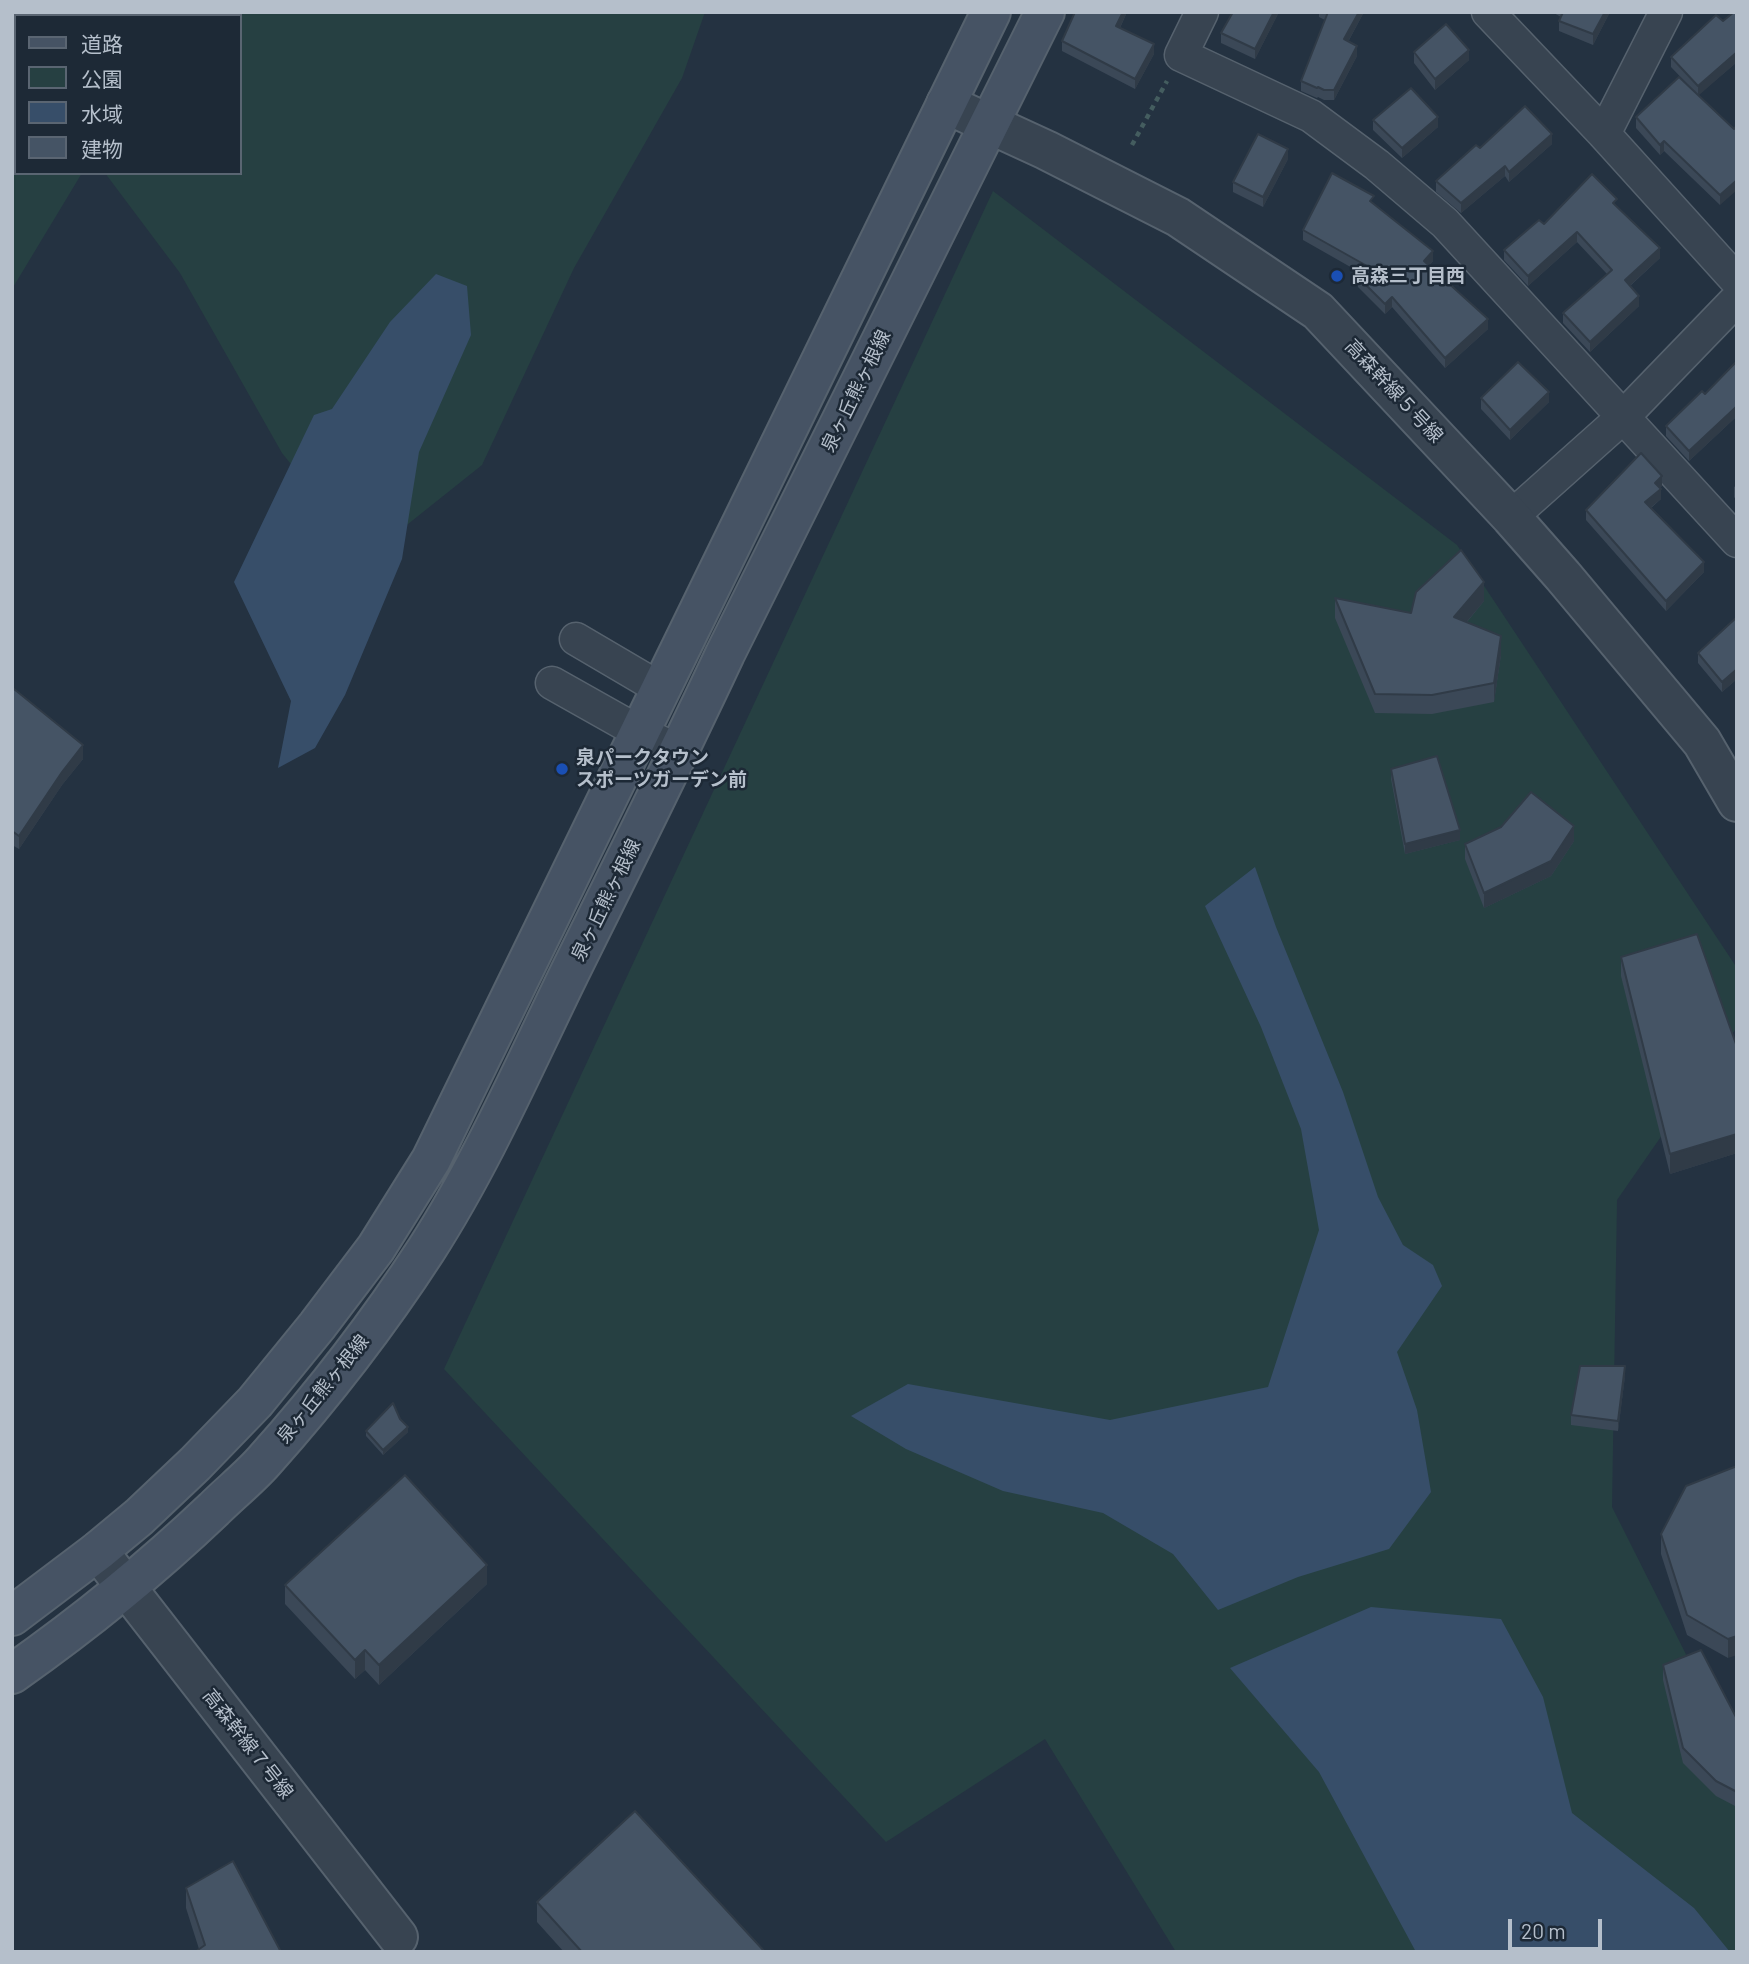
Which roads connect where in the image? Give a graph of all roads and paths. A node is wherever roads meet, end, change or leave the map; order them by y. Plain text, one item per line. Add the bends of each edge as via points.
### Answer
1 (991, 12) edge
2 (1045, 12) edge
3 (1202, 12) edge
4 (1488, 12) edge
5 (1666, 12) edge
6 (1181, 55) junction
7 (946, 104) junction
8 (991, 125) junction
9 (1604, 134) junction
10 (1132, 145) dead end
11 (1737, 281) edge
12 (1737, 299) edge
13 (1622, 418) junction
14 (1511, 517) junction
15 (1737, 541) edge
16 (576, 639) dead end
17 (552, 683) dead end
18 (661, 689) junction
19 (639, 732) junction
20 (680, 751) junction
21 (1737, 802) edge
22 (98, 1551) junction
23 (126, 1586) junction
24 (12, 1616) edge
25 (12, 1674) edge
26 (406, 1947) edge

1 - 7 main road
2 - 8 main road, 泉ヶ丘熊ヶ根線
3 - 6 street
4 - 9 street
5 - 9 street
6 - 10 path
6 - 13 street via 1311,116 1377,165 1445,223
7 - 8 street, 高森幹線５号線
7 - 18 main road
8 - 14 street, 高森幹線５号線 via 1178,217 1318,311
8 - 20 main road, 泉ヶ丘熊ヶ根線
9 - 11 street
12 - 13 street
13 - 14 street
13 - 15 street
14 - 21 street, 高森幹線５号線 via 1702,742
16 - 18 street
17 - 19 street
18 - 19 main road
19 - 20 street
19 - 22 main road via 431,1160 376,1248 255,1402 195,1464
20 - 23 main road, 泉ヶ丘熊ヶ根線 via 477,1162 427,1248 325,1391 262,1464
22 - 23 street, 高森幹線７号線
22 - 24 main road
23 - 25 main road, 泉ヶ丘熊ヶ根線
23 - 26 street, 高森幹線７号線

